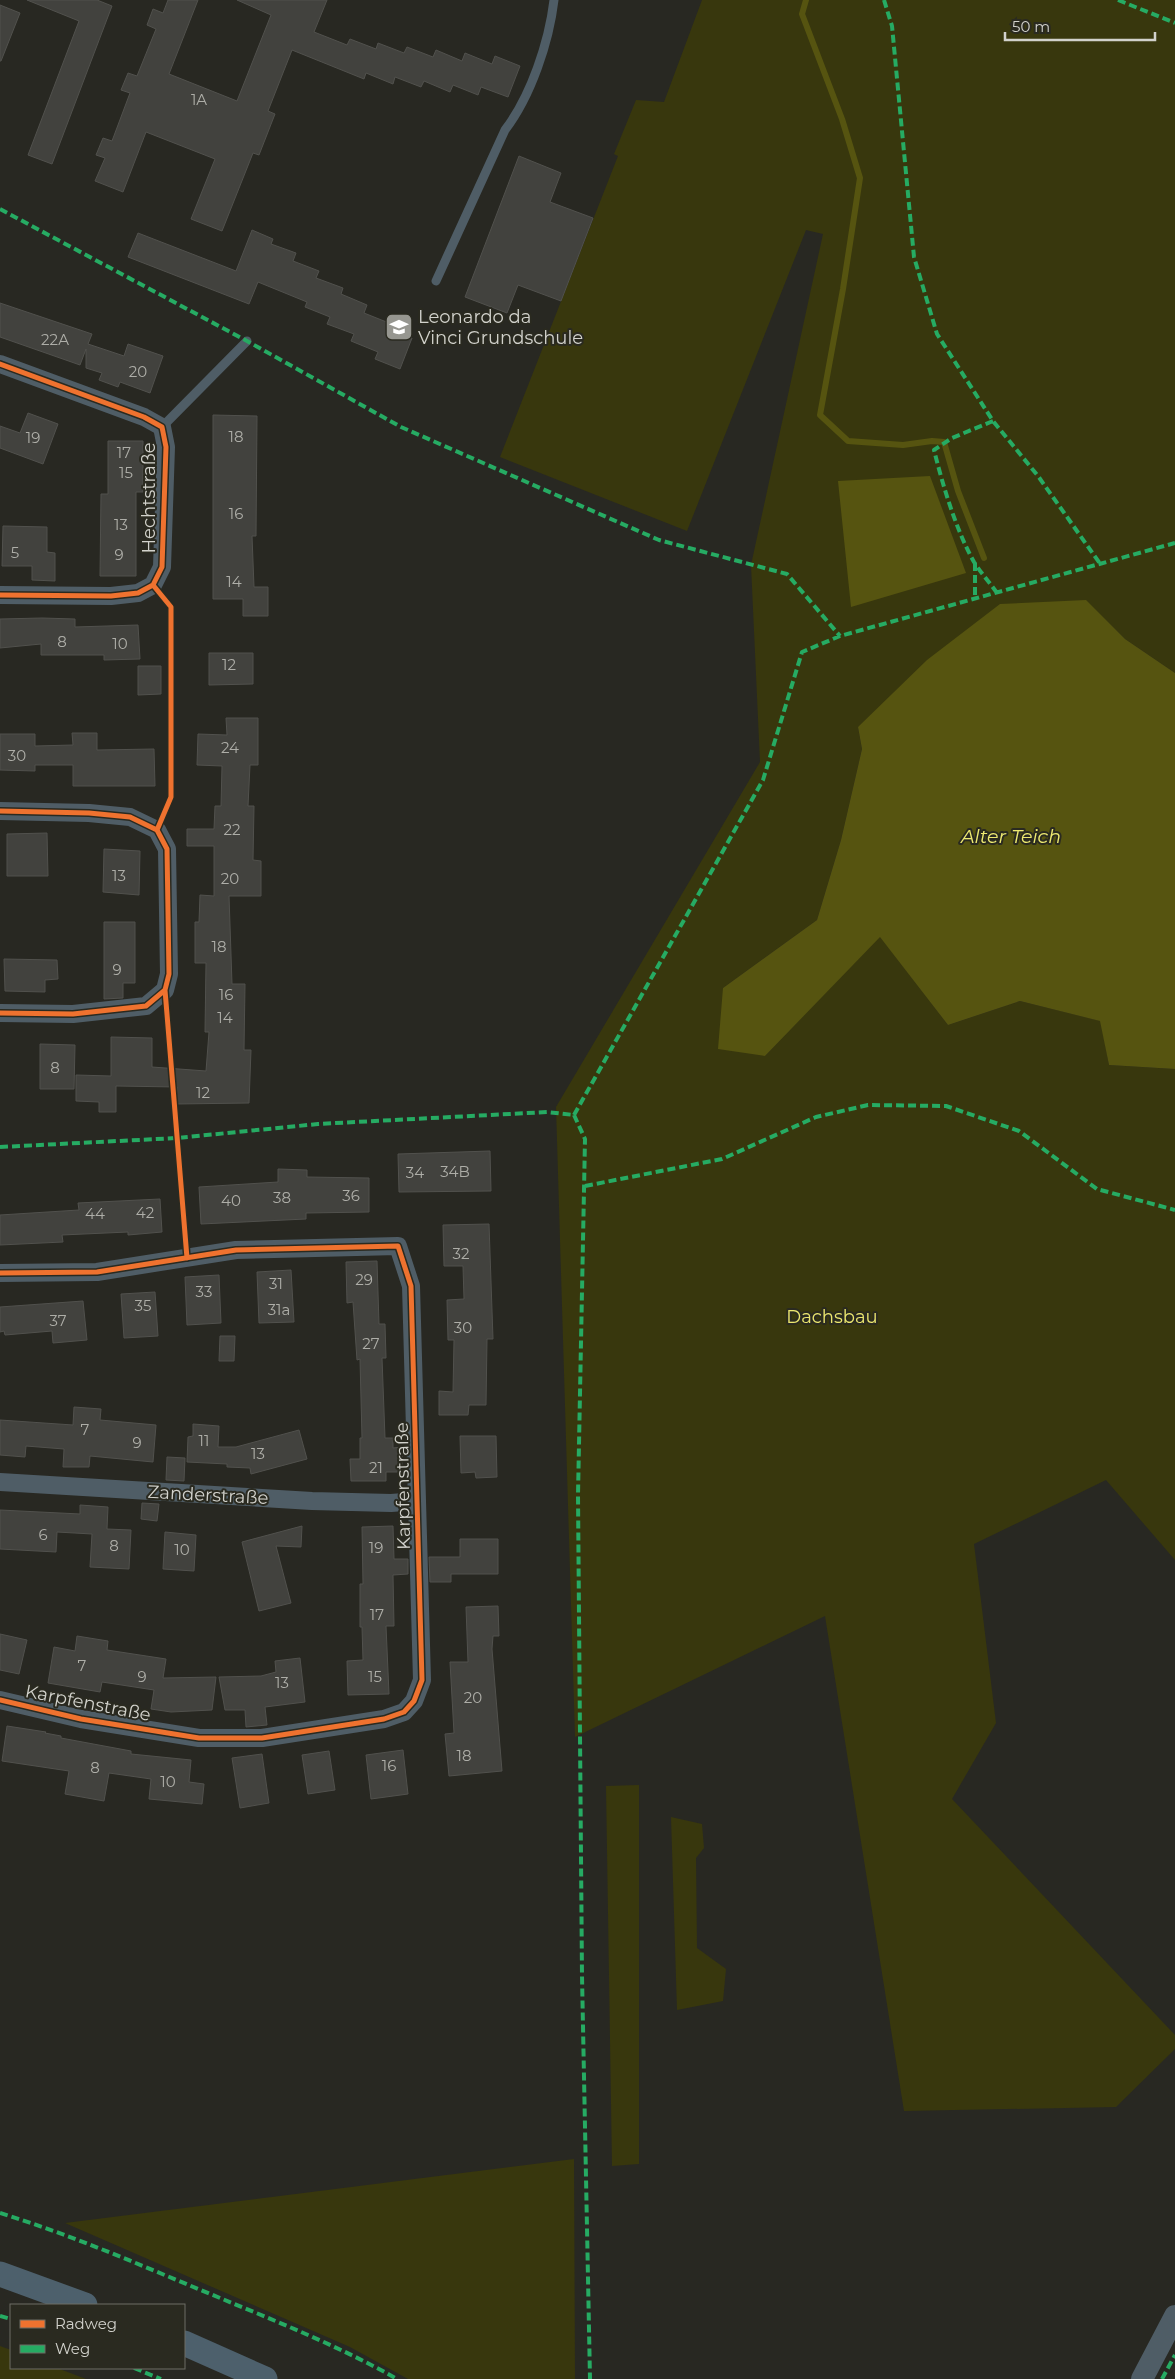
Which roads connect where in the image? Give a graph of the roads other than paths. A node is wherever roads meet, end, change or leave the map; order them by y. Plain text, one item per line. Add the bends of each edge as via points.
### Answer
1 (554, 0) edge
2 (436, 281) dead end
3 (247, 341) dead end
4 (0, 364) edge
5 (162, 427) junction
6 (0, 595) edge
7 (0, 812) edge
8 (0, 1013) edge
9 (0, 1273) edge
10 (0, 1482) edge
11 (417, 1501) junction
12 (0, 1700) edge
13 (0, 2274) edge
14 (82, 2304) edge
15 (1175, 2316) edge
16 (185, 2343) edge
17 (265, 2379) edge
18 (1142, 2379) edge

1 - 2 lane via 546,40 518,113 505,130
3 - 5 lane
4 - 5 street, Hechtstraße via 144,417
5 - 6 street, Hechtstraße via 166,446 162,567 153,585 138,593 111,596
7 - 8 street via 130,817 157,830 167,849 170,974 165,990 146,1006 73,1014
9 - 11 street, Karpfenstraße via 98,1272 236,1250 398,1246 411,1286
10 - 11 street, Zanderstraße via 312,1501
11 - 12 street, Karpfenstraße via 422,1680 414,1701 404,1712 384,1719 262,1738 199,1738 81,1719
13 - 14 main road
15 - 18 street
16 - 17 main road

